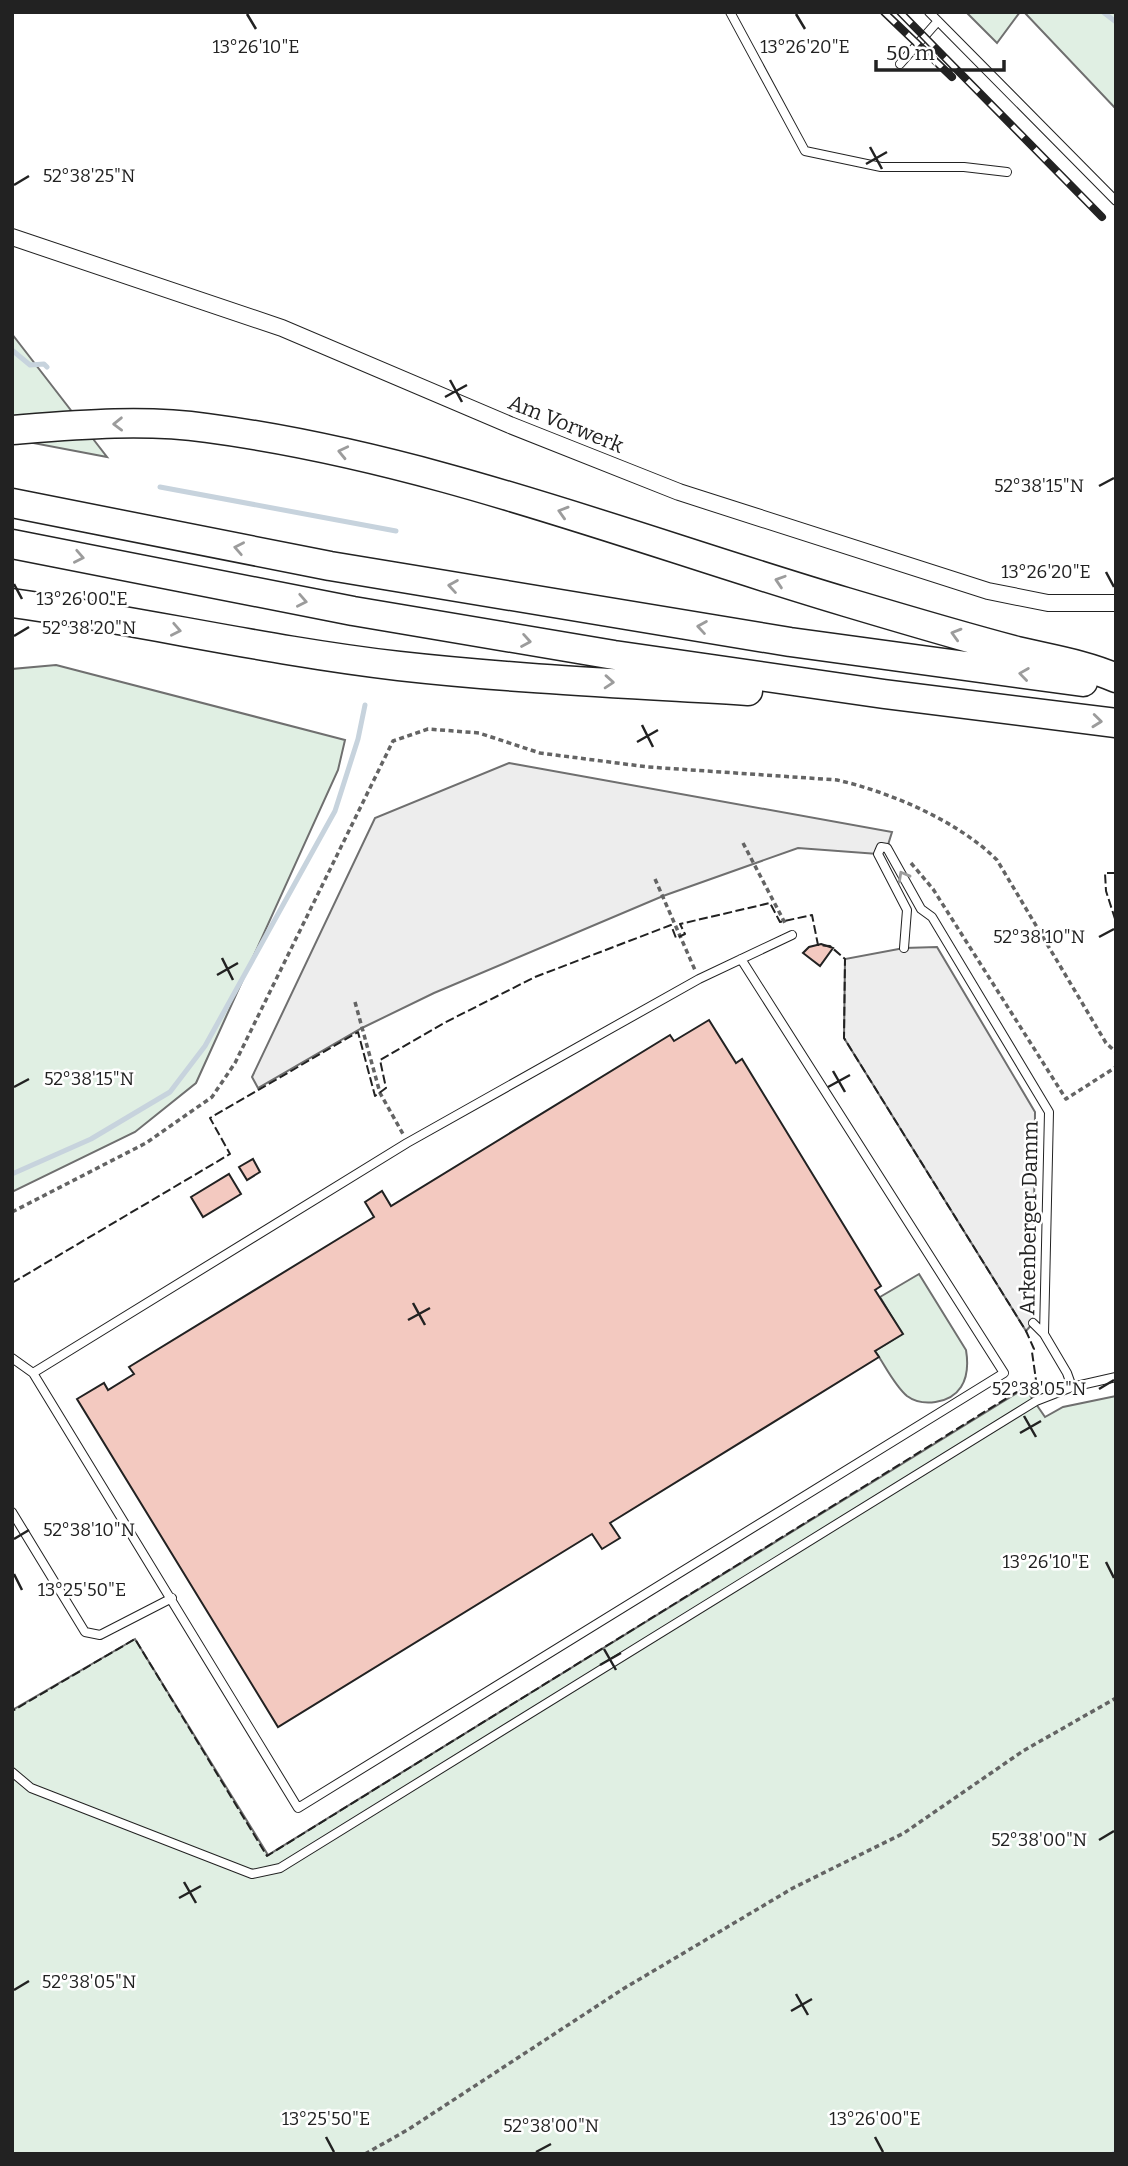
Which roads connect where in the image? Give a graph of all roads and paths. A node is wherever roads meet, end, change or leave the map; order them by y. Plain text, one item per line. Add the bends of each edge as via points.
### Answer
1 (730, 12) edge
2 (929, 12) edge
3 (938, 21) junction
4 (900, 64) dead end
5 (1007, 172) dead end
6 (1116, 201) edge
7 (12, 237) edge
8 (12, 430) edge
9 (12, 503) edge
10 (12, 544) edge
11 (12, 603) edge
12 (1116, 603) edge
13 (1116, 678) edge
14 (1116, 687) edge
15 (884, 694) junction
16 (1116, 723) edge
17 (743, 843) dead end
18 (887, 848) junction
19 (655, 879) dead end
20 (792, 935) joint
21 (905, 948) dead end
22 (741, 959) junction
23 (699, 979) junction
24 (355, 1002) dead end
25 (1116, 1052) edge
26 (1116, 1067) edge
27 (407, 1143) junction
28 (12, 1212) edge
29 (1033, 1323) dead end
30 (1044, 1334) junction
31 (12, 1358) edge
32 (33, 1373) junction
33 (1116, 1377) edge
34 (1072, 1387) junction
35 (12, 1512) edge
36 (172, 1598) junction
37 (1116, 1699) edge
38 (12, 1772) edge
39 (365, 2154) edge

1 - 5 lane via 805,151 881,167
2 - 3 lane
3 - 4 lane
3 - 6 lane
7 - 12 street, Am Vorwerk via 282,328 678,492 988,591 1048,603
13 -> 8 highway via 1091,667 845,602 438,474 316,446 204,427 127,424
14 -> 9 highway via 790,642 371,573
10 -> 15 highway via 353,611
11 -> 15 highway via 400,666 759,692
15 -> 16 highway
17 - 20 path
18 - 21 lane via 881,847 878,854 907,910
18 - 26 path via 892,844 933,889 1066,1099
30 -> 18 lane, Arkenberger Damm via 1049,1112
19 - 23 path
20 - 22 lane
22 - 23 lane
22 - 36 lane via 1004,1373 299,1808
23 - 27 lane
24 - 27 path via 380,1093
25 - 28 path via 1106,1043 997,860 922,810 837,780 649,767 540,753 479,733 428,729 393,741 235,1063 212,1097 146,1143
27 - 32 lane
29 - 30 lane
30 - 34 lane, Arkenberger Damm
31 - 32 lane
32 - 36 lane
33 - 34 lane
34 - 38 lane via 1036,1401 280,1868 252,1874 30,1788
35 - 36 lane via 85,1632 100,1635
37 - 39 path via 1023,1751 904,1833 793,1888 623,1989

